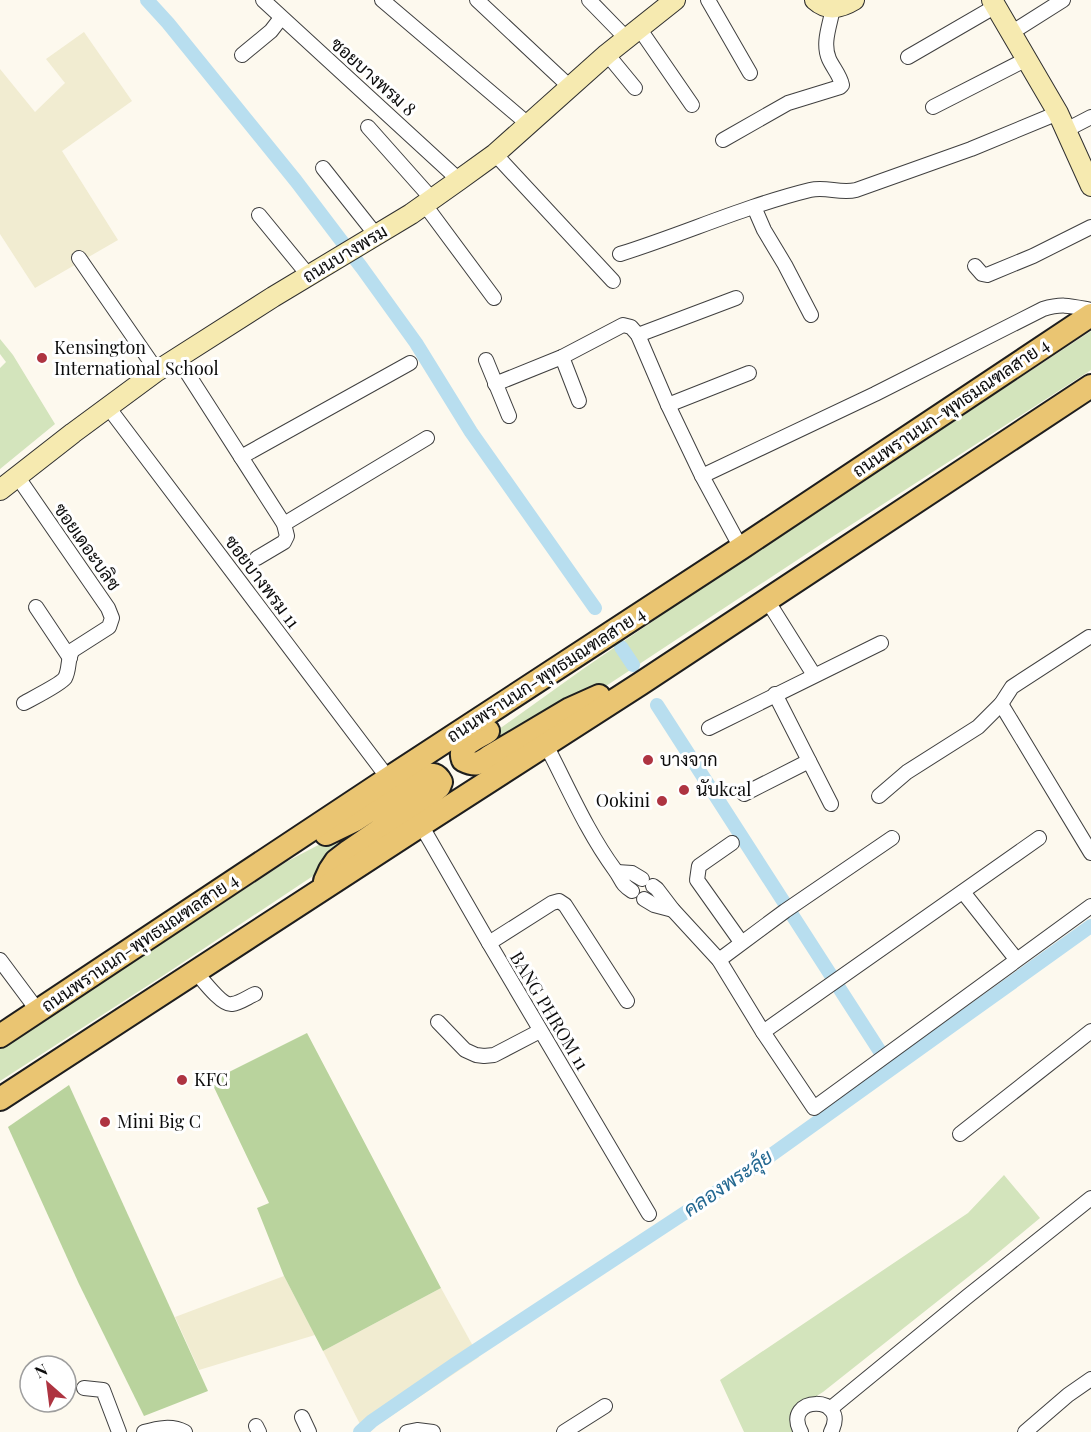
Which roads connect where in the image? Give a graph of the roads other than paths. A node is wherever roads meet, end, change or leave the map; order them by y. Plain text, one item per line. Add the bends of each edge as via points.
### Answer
1 (262, 0) edge
2 (382, 0) edge
3 (477, 0) edge
4 (590, 0) edge
5 (675, 0) edge
6 (708, 0) edge
7 (854, 0) edge
8 (1063, 0) edge
9 (994, 3) edge
10 (824, 4) edge
11 (281, 18) junction
12 (632, 33) junction
13 (1011, 33) junction
14 (607, 54) junction
15 (242, 55) dead end
16 (908, 57) dead end
17 (1027, 59) junction
18 (750, 73) dead end
19 (570, 87) junction
20 (635, 88) dead end
21 (692, 105) dead end
22 (933, 107) dead end
23 (1091, 117) edge
24 (1062, 121) junction
25 (528, 124) junction
26 (368, 128) dead end
27 (723, 140) dead end
28 (495, 154) junction
29 (323, 168) dead end
30 (459, 180) junction
31 (1091, 186) edge
32 (428, 202) junction
33 (754, 207) junction
34 (259, 215) dead end
35 (1091, 227) edge
36 (376, 236) junction
37 (620, 254) dead end
38 (79, 258) dead end
39 (975, 266) dead end
40 (309, 276) junction
41 (613, 281) dead end
42 (494, 298) dead end
43 (736, 298) dead end
44 (1091, 310) edge
45 (811, 315) dead end
46 (1091, 315) edge
47 (638, 335) junction
48 (177, 357) junction
49 (562, 357) junction
50 (486, 360) dead end
51 (410, 363) dead end
52 (157, 371) junction
53 (749, 373) dead end
54 (495, 384) junction
55 (1091, 386) edge
56 (579, 401) dead end
57 (668, 405) junction
58 (108, 407) junction
59 (508, 416) dead end
60 (427, 438) dead end
61 (241, 456) junction
62 (17, 476) junction
63 (702, 476) junction
64 (0, 490) edge
65 (284, 524) junction
66 (741, 548) junction
67 (257, 558) dead end
68 (767, 600) junction
69 (36, 607) dead end
70 (1089, 637) dead end
71 (880, 643) dead end
72 (587, 648) junction
73 (70, 658) junction
74 (814, 675) junction
75 (633, 689) junction
76 (776, 694) junction
77 (24, 704) dead end
78 (1001, 704) junction
79 (710, 728) dead end
80 (546, 745) junction
81 (809, 761) junction
82 (388, 778) junction
83 (744, 794) dead end
84 (879, 796) dead end
85 (831, 804) dead end
86 (421, 825) junction
87 (1091, 826) edge
88 (1079, 834) junction
89 (892, 838) dead end
90 (1039, 838) dead end
91 (732, 843) dead end
92 (287, 845) junction
93 (1091, 853) edge
94 (617, 872) junction
95 (321, 890) junction
96 (632, 891) dead end
97 (963, 892) junction
98 (644, 899) dead end
99 (1091, 906) edge
100 (673, 910) junction
101 (741, 942) junction
102 (489, 944) junction
103 (1016, 959) junction
104 (0, 960) edge
105 (718, 960) junction
106 (195, 971) junction
107 (255, 994) dead end
108 (627, 1001) dead end
109 (38, 1011) junction
110 (438, 1022) dead end
111 (1091, 1030) edge
112 (540, 1031) junction
113 (763, 1032) junction
114 (0, 1036) edge
115 (0, 1099) edge
116 (960, 1134) dead end
117 (1091, 1198) edge
118 (649, 1214) dead end
119 (1091, 1379) edge
120 (84, 1388) dead end
121 (605, 1406) dead end
122 (830, 1409) junction
123 (302, 1418) dead end
124 (119, 1432) edge
125 (144, 1432) edge
126 (185, 1432) edge
127 (309, 1432) edge
128 (407, 1432) edge
129 (433, 1432) edge
130 (564, 1432) edge
131 (801, 1432) edge
132 (832, 1432) edge
133 (1025, 1432) edge

1 - 11 street, ซอยบางพรม 8
2 - 25 street
3 - 19 street
4 - 12 street
5 - 12 street, ถนนบางพรม
6 - 18 street
7 - 10 street
8 - 13 street
9 - 13 street
9 - 16 street
10 - 27 street via 825,46 842,85 788,103
11 - 15 street via 271,32
11 - 30 street, ซอยบางพรม 8
12 - 14 street, ถนนบางพรม
12 - 21 street
13 - 17 street
14 - 19 street, ถนนบางพรม
14 - 20 street
17 - 22 street
17 - 24 street
19 - 25 street, ถนนบางพรม
23 - 24 street
24 - 31 street
24 - 33 street via 856,190 818,188
25 - 28 street, ถนนบางพรม
26 - 32 street
28 - 30 street, ถนนบางพรม
28 - 41 street
29 - 36 street
30 - 32 street, ถนนบางพรม
32 - 36 street, ถนนบางพรม
32 - 42 street
33 - 37 street
33 - 45 street
34 - 40 street
35 - 39 street via 987,275
36 - 40 street, ถนนบางพรม
38 - 52 street
40 - 48 street, ถนนบางพรม
43 - 47 street
44 - 63 street via 1063,304 1043,309
46 - 66 main road, ถนนพรานนก-พุทธมณฑลสาย 4
47 - 49 street via 623,326
47 - 57 street
48 - 52 street, ถนนบางพรม
48 - 61 street
49 - 54 street
49 - 56 street
50 - 54 street
51 - 61 street
52 - 58 street, ถนนบางพรม
53 - 57 street
54 - 59 street
55 - 68 main road
57 - 63 street
58 - 62 street, ถนนบางพรม
58 - 82 street, ซอยบางพรม 11
60 - 65 street
61 - 65 street
62 - 64 street, ถนนบางพรม
62 - 73 street, ซอยเดอะบลิซ via 112,618 109,627 73,650
63 - 66 street
65 - 67 street via 288,536 284,542
66 - 72 main road, ถนนพรานนก-พุทธมณฑลสาย 4
68 - 74 street
68 - 75 main road
69 - 73 street
70 - 78 street via 1012,687
71 - 74 street
72 - 75 main road via 559,681 462,748 463,760 479,764 594,697
72 - 82 main road, ถนนพรานนก-พุทธมณฑลสาย 4
73 - 77 street, ซอยเดอะบลิซ via 64,680
74 - 76 street
75 - 80 main road
76 - 79 street
76 - 81 street
78 - 84 street via 978,727 907,772
78 - 88 street
80 - 86 main road
80 - 94 street via 600,849
81 - 83 street
81 - 85 street
82 - 92 main road, ถนนพรานนก-พุทธมณฑลสาย 4
86 - 95 main road
86 - 102 street, BANG PHROM 11
87 - 88 street
88 - 93 street
89 - 101 street
90 - 97 street
91 - 101 street via 699,866 697,880
92 - 95 main road via 304,842 355,820 424,776 438,777 439,788 336,861
92 - 109 main road, ถนนพรานนก-พุทธมณฑลสาย 4
94 - 96 street via 623,886
94 - 100 street via 632,873 647,882
95 - 106 main road
97 - 103 street
97 - 113 street
98 - 100 street
99 - 103 street
100 - 105 street
101 - 105 street
102 - 108 street via 559,901
102 - 112 street, BANG PHROM 11
103 - 113 street via 814,1107
104 - 109 street
105 - 113 street
106 - 107 street via 227,1004
106 - 115 main road
109 - 114 main road, ถนนพรานนก-พุทธมณฑลสาย 4
110 - 112 street via 465,1050 484,1056 494,1055
111 - 116 street
112 - 118 street, BANG PHROM 11
117 - 122 street
119 - 133 street
120 - 124 street via 103,1390
121 - 130 street
122 - 131 street via 816,1403 803,1408 797,1421
122 - 132 street via 835,1422
123 - 127 street
125 - 126 street via 171,1427
128 - 129 street

